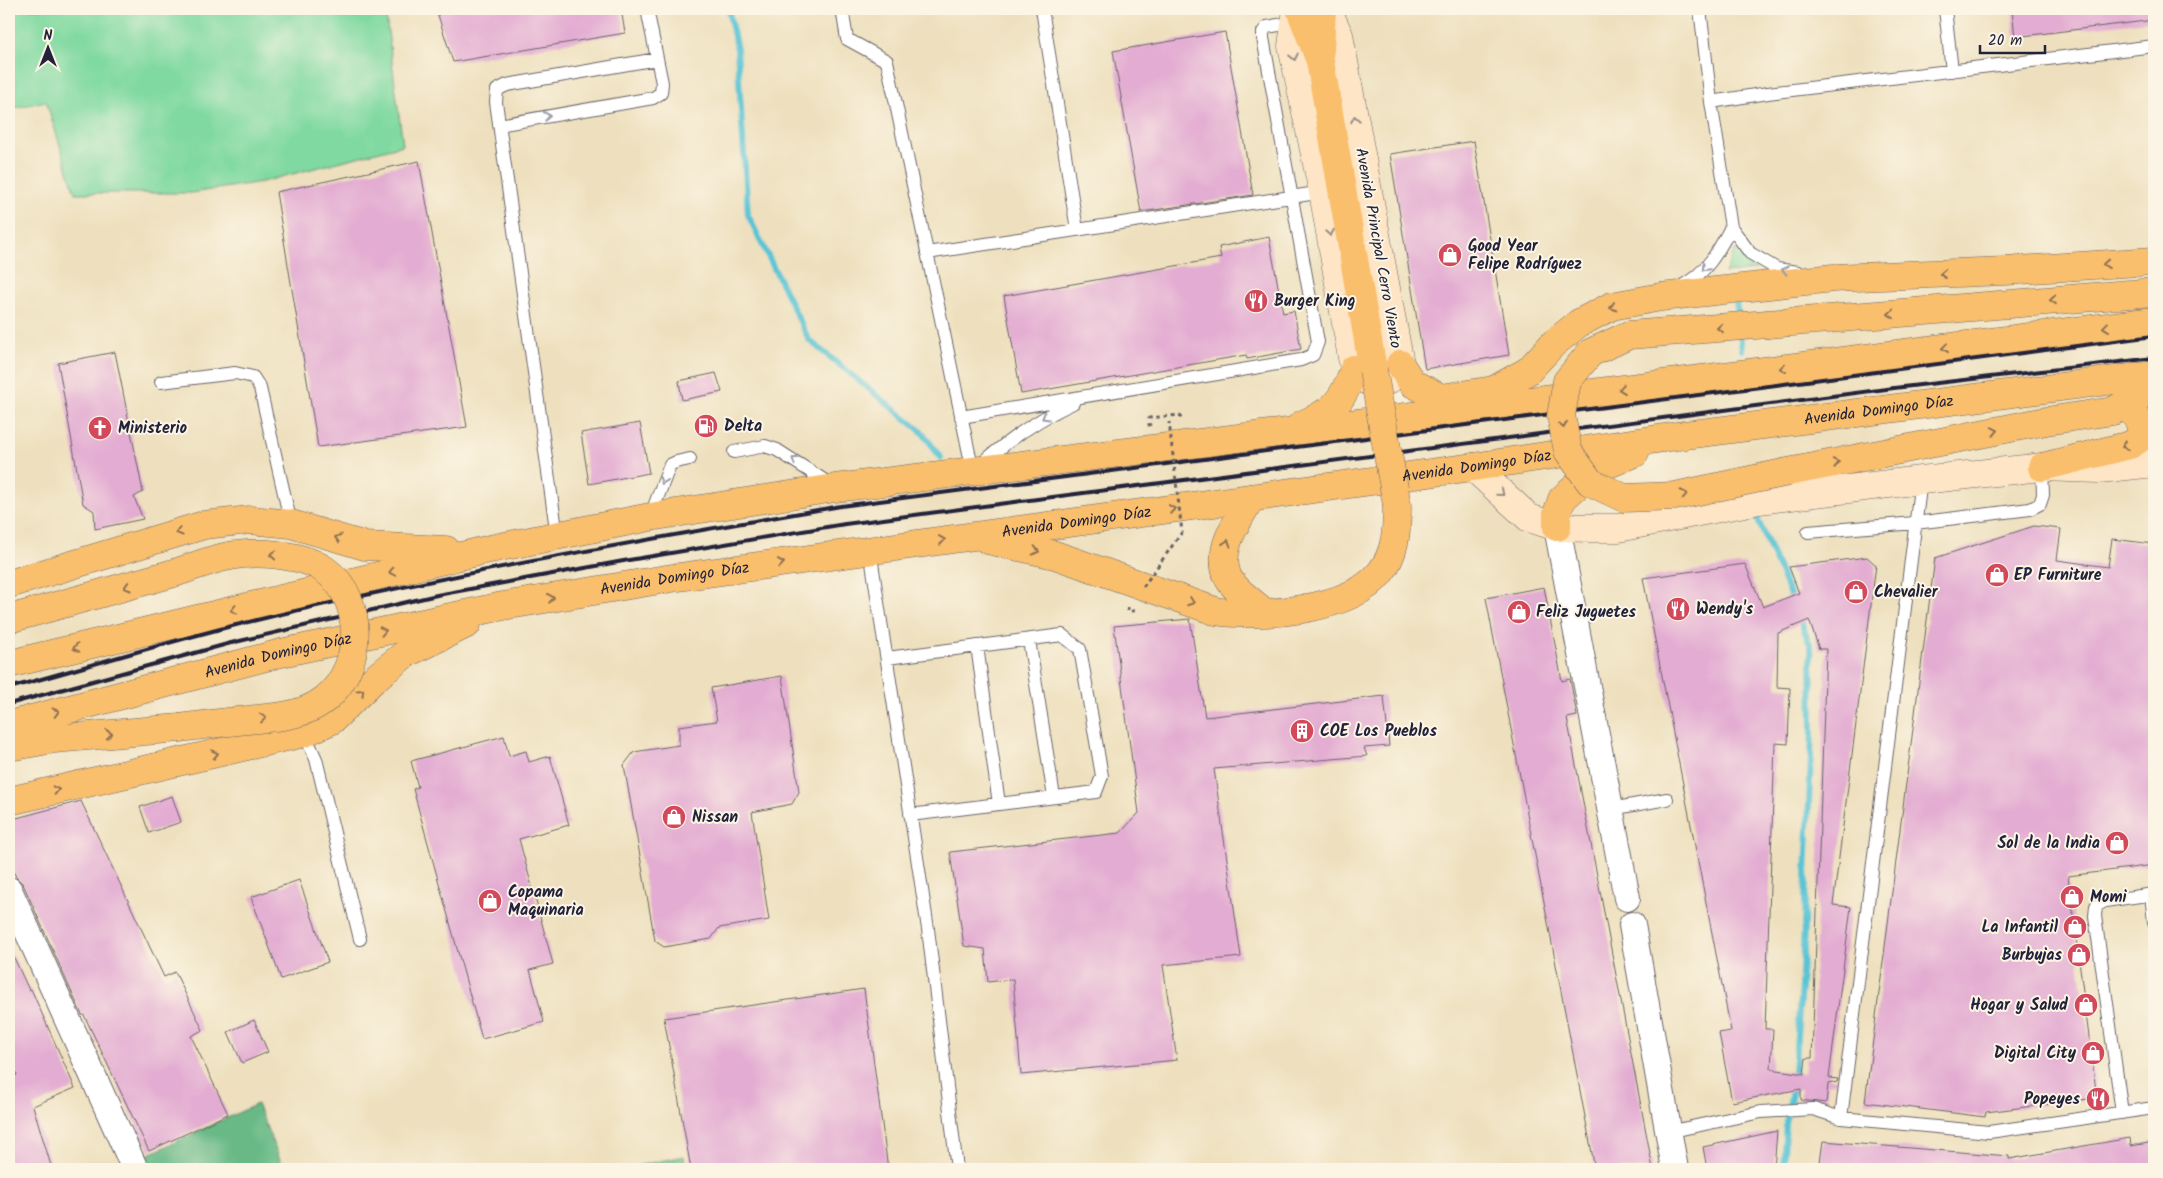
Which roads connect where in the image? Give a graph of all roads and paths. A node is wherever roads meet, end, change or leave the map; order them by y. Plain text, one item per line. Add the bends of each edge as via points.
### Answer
1 (648, 9) edge
2 (842, 9) edge
3 (1042, 9) edge
4 (1322, 9) edge
5 (1327, 9) edge
6 (1700, 9) edge
7 (1945, 9) edge
8 (1297, 13) edge
9 (2154, 46) edge
10 (657, 58) junction
11 (1320, 61) junction
12 (1952, 72) junction
13 (1711, 102) junction
14 (499, 125) junction
15 (1323, 192) junction
16 (1292, 197) junction
17 (1731, 227) junction
18 (1077, 230) junction
19 (927, 253) junction
20 (2154, 261) edge
21 (1833, 278) junction
22 (2154, 292) edge
23 (1661, 297) junction
24 (2154, 321) edge
25 (1400, 364) junction
26 (1363, 369) junction
27 (2154, 375) edge
28 (161, 382) dead end
29 (2154, 388) edge
30 (1089, 396) junction
31 (1441, 398) junction
32 (1963, 400) junction
33 (2133, 410) edge
34 (1325, 415) junction
35 (2085, 415) junction
36 (1173, 416) dead end
37 (961, 417) junction
38 (1284, 432) junction
39 (1677, 436) junction
40 (734, 452) dead end
41 (690, 459) dead end
42 (2154, 463) edge
43 (1473, 467) junction
44 (2042, 467) junction
45 (973, 472) junction
46 (1921, 480) junction
47 (835, 488) junction
48 (1251, 498) junction
49 (650, 516) junction
50 (1915, 523) junction
51 (291, 524) junction
52 (1557, 526) junction
53 (1808, 532) dead end
54 (557, 536) junction
55 (972, 536) junction
56 (490, 549) junction
57 (870, 550) junction
58 (9, 584) edge
59 (1143, 587) dead end
60 (503, 606) junction
61 (1263, 611) junction
62 (9, 619) edge
63 (1029, 640) junction
64 (977, 646) junction
65 (887, 658) junction
66 (9, 664) edge
67 (9, 725) edge
68 (304, 732) junction
69 (9, 747) edge
70 (1054, 797) junction
71 (1667, 799) dead end
72 (9, 801) edge
73 (999, 804) junction
74 (1612, 809) junction
75 (910, 815) junction
76 (9, 890) edge
77 (2152, 894) edge
78 (1627, 898) dead end
79 (2154, 922) edge
80 (1632, 925) dead end
81 (360, 939) dead end
82 (2154, 1108) edge
83 (2122, 1113) junction
84 (1840, 1118) junction
85 (1668, 1132) junction
86 (135, 1169) edge
87 (957, 1169) edge
88 (1675, 1169) edge

1 - 10 lane
2 - 19 lane via 847,39 887,61
3 - 18 lane
4 - 11 main road
25 -> 5 street, Avenida Principal Cerro Viento via 1339,34
6 - 13 lane
7 - 12 lane
8 - 11 main road
8 -> 15 street via 1292,46
8 - 16 lane via 1263,32
9 - 12 lane
10 - 14 lane via 497,90
14 -> 10 lane via 653,98 661,93
11 - 26 main road
12 - 13 lane
13 - 17 lane
14 - 54 lane
15 - 16 lane
15 -> 26 street
16 - 18 lane
16 - 30 lane via 1318,342 1312,355 1302,360
21 -> 17 lane via 1777,269 1750,253
17 -> 23 lane via 1714,259 1694,280
18 - 19 lane
19 - 37 lane
20 -> 21 main road
21 - 23 main road
22 -> 35 main road, bridge via 1629,335 1590,353 1567,381 1561,416 1568,451 1590,482 1624,498 1675,496
23 -> 31 main road via 1612,306 1579,323 1553,344 1528,371 1494,390
24 -> 38 main road
25 - 26 street, Avenida Principal Cerro Viento via 1390,380 1379,384 1368,383
25 - 31 main road via 1412,383
26 - 34 main road
26 - 61 main road, bridge via 1397,505 1397,533 1391,554 1380,574 1357,592 1331,603 1294,611
27 - 32 main road, Avenida Domingo Díaz
28 - 51 lane via 236,373 253,377 260,388
29 - 33 main road
30 - 37 lane
30 -> 45 lane via 1027,428
31 - 34 main road
32 - 35 main road
32 - 39 main road, Avenida Domingo Díaz
33 - 35 main road
33 -> 44 main road via 2142,426 2138,440 2130,445
34 - 38 main road
36 - 59 path, bridge via 1149,418 1150,425 1169,422 1182,532
37 - 45 lane
38 - 45 main road
39 - 43 main road, Avenida Domingo Díaz
39 - 52 main road via 1596,469 1562,498 1556,514
47 -> 40 lane via 777,450 764,446
41 -> 49 lane via 670,465
42 - 44 street via 2099,469
43 - 48 main road, Avenida Domingo Díaz
43 -> 52 street via 1529,518
44 - 46 street
44 - 50 lane via 2043,495 2040,504
45 - 47 main road
46 - 50 lane
46 - 52 street via 1759,500 1618,528
47 - 49 main road
55 -> 48 main road, Avenida Domingo Díaz
61 -> 48 main road via 1227,576 1224,554 1229,537
49 - 54 main road
50 - 53 lane
50 - 84 lane
56 -> 51 main road via 365,546
51 -> 58 main road via 250,520 204,525
52 - 74 street
54 - 56 main road
57 -> 55 main road, Avenida Domingo Díaz
55 -> 61 main road via 1055,555 1215,610 1235,614
56 -> 66 main road
60 -> 57 main road, Avenida Domingo Díaz
57 - 65 lane
67 -> 60 main road, Avenida Domingo Díaz via 282,653
68 -> 60 main road via 332,720 405,654
69 -> 62 main road, bridge via 54,739 295,714 319,704 333,692 346,673 354,648 355,624 348,598 325,569 298,558 275,554 236,554
63 - 64 lane
63 - 70 lane
63 - 70 lane via 1062,635 1080,649 1102,776 1096,792
64 - 65 lane
64 - 73 lane
65 - 75 lane
72 -> 68 main road
68 - 81 lane via 316,760
70 - 73 lane
71 - 74 lane
73 - 75 lane
74 - 78 street
75 - 87 lane via 928,929
76 - 86 street
77 - 79 lane
77 - 83 lane via 2105,901 2096,906
80 - 85 street
82 - 83 lane
83 - 84 lane via 1989,1132
84 - 85 lane via 1813,1109 1761,1112
85 - 88 street

